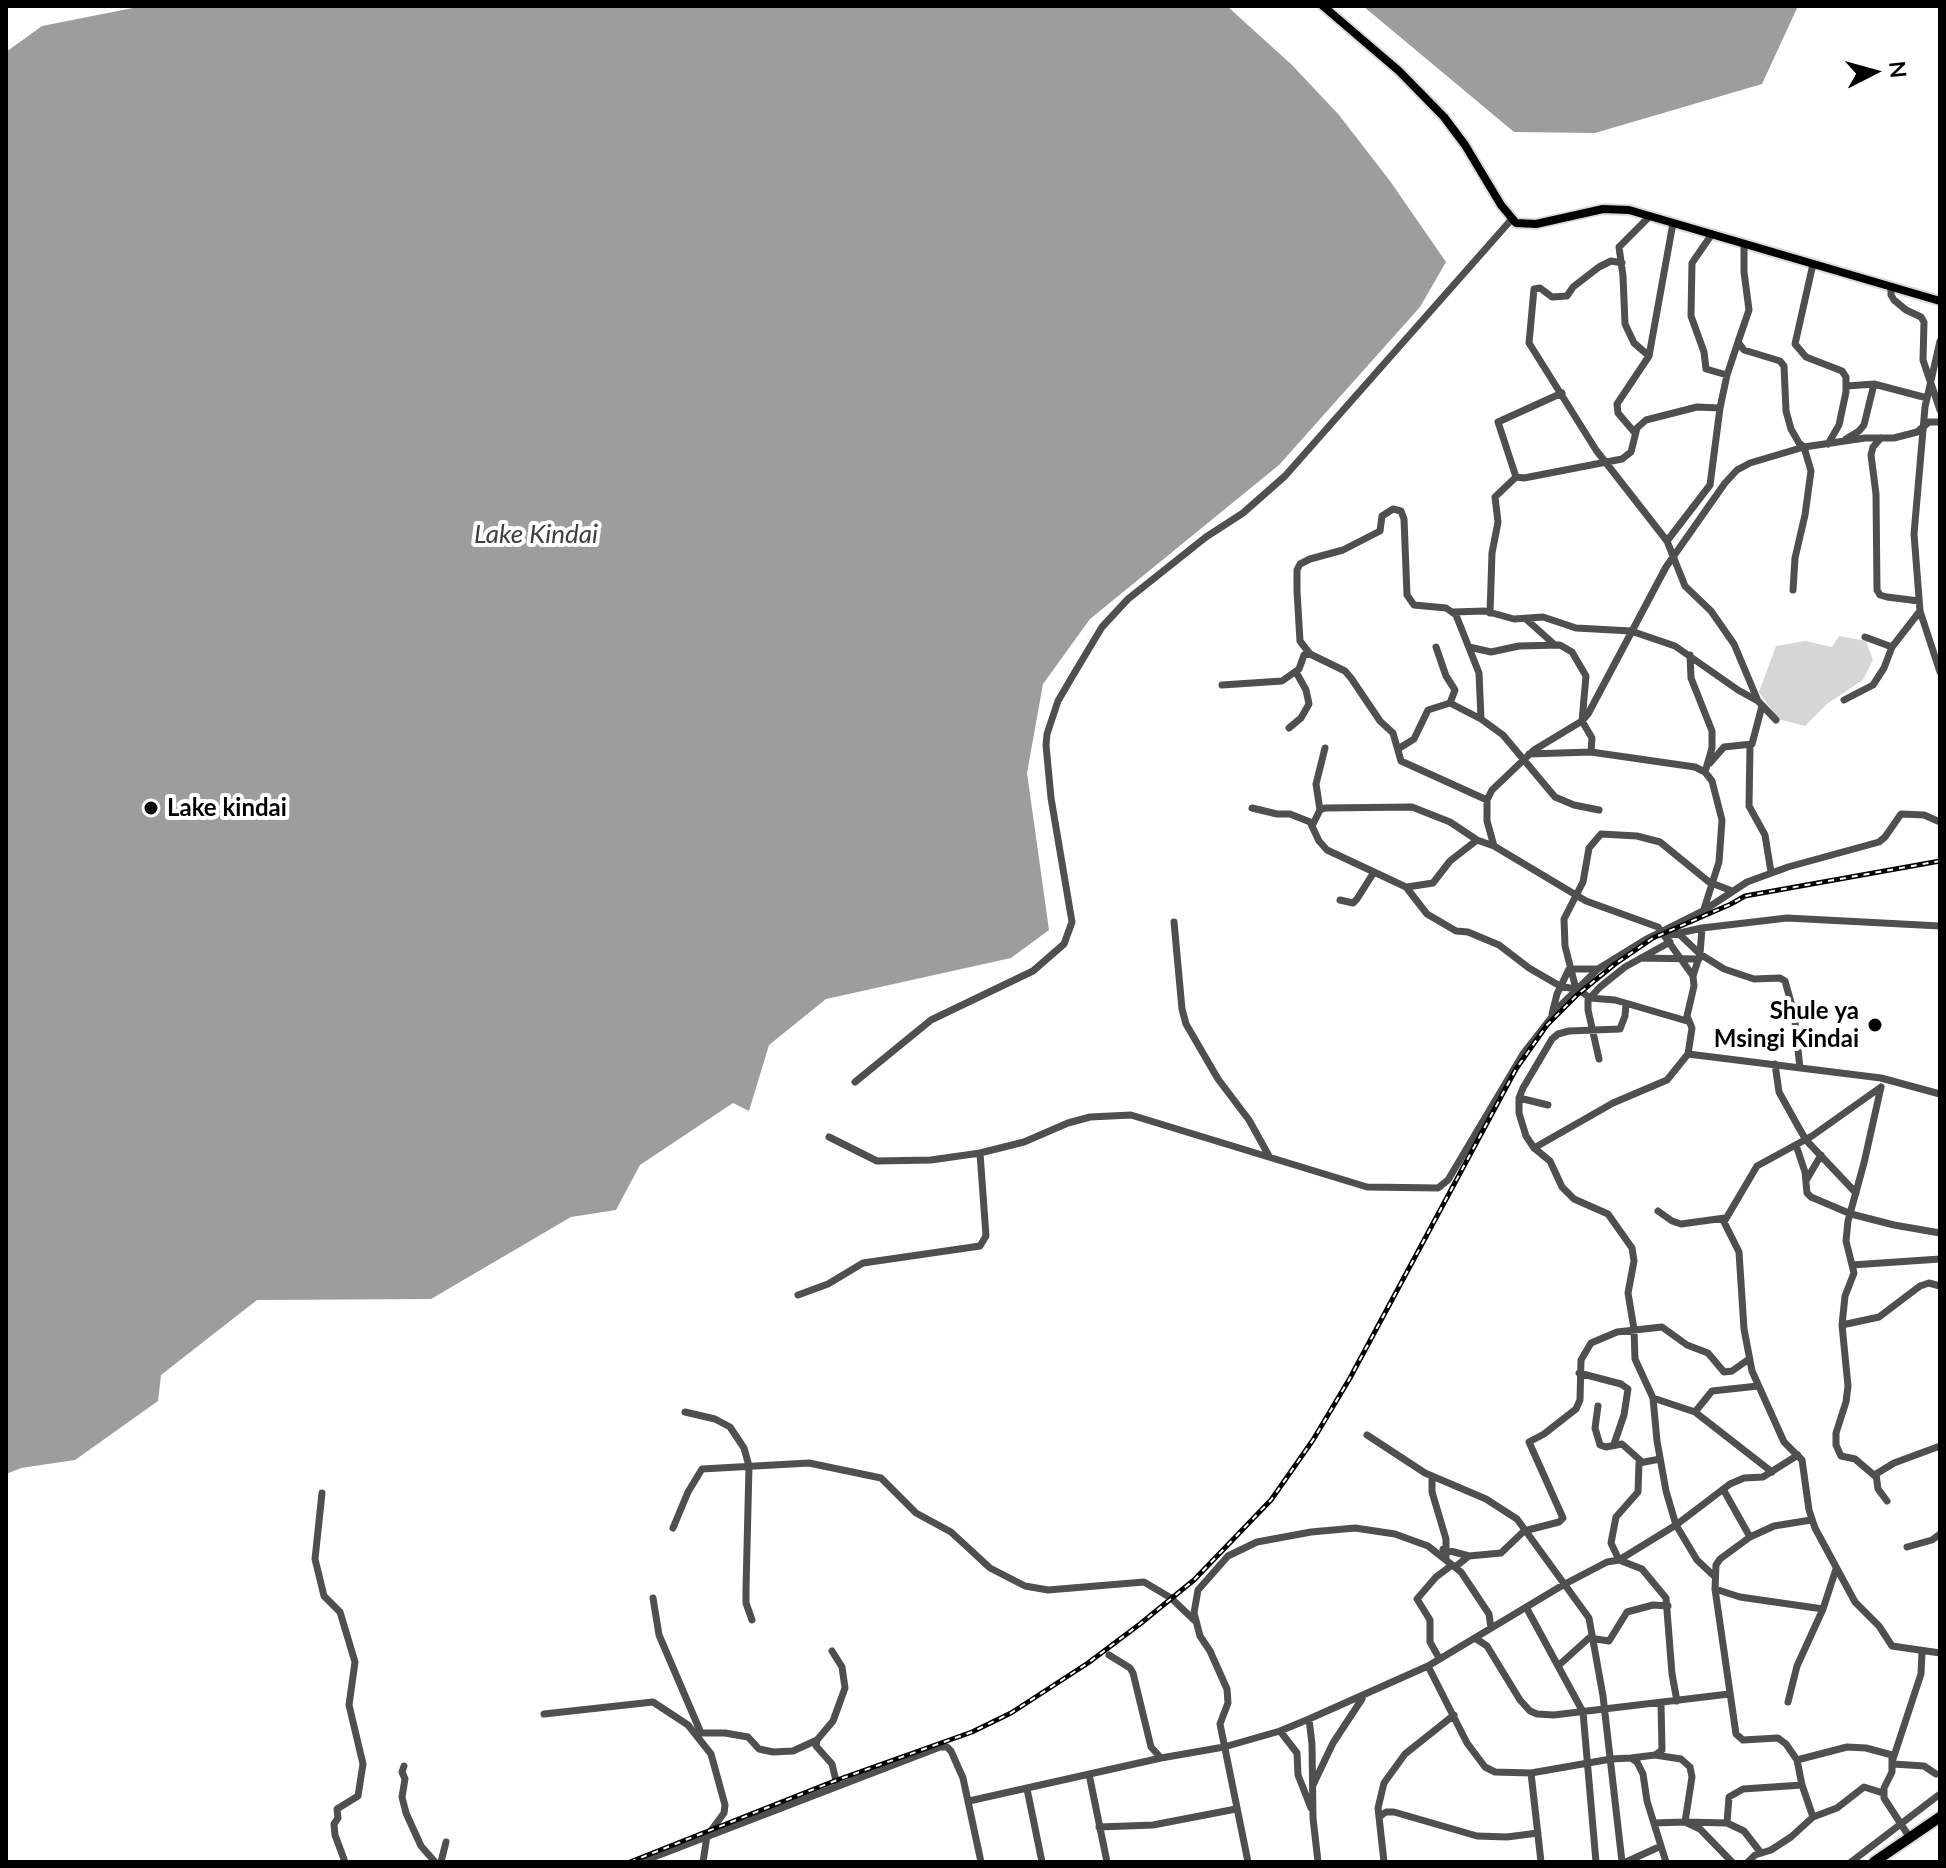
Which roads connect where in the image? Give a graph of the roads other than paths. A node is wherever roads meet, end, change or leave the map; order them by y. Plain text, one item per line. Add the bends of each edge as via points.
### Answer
1 (1323, 6) edge
2 (1650, 216) junction
3 (1511, 220) junction
4 (1673, 223) junction
5 (1712, 234) junction
6 (1744, 244) junction
7 (1622, 263) junction
8 (1813, 264) junction
9 (1891, 287) junction
10 (1940, 301) edge
11 (1940, 341) edge
12 (1738, 342) junction
13 (1649, 356) junction
14 (1727, 375) junction
15 (1874, 384) junction
16 (1930, 385) junction
17 (1847, 386) junction
18 (1562, 393) junction
19 (1927, 398) junction
20 (1720, 408) junction
21 (1940, 410) edge
22 (1940, 422) edge
23 (1924, 425) junction
24 (1635, 433) junction
25 (1881, 438) junction
26 (1839, 442) junction
27 (1828, 444) junction
28 (1804, 447) junction
29 (1606, 464) junction
30 (1516, 477) junction
31 (1667, 541) junction
32 (1672, 559) junction
33 (1793, 590) dead end
34 (1919, 601) junction
35 (1920, 611) junction
36 (1453, 612) junction
37 (1490, 613) junction
38 (1525, 619) junction
39 (1631, 631) junction
40 (1865, 637) dead end
41 (1556, 645) junction
42 (1436, 647) dead end
43 (1469, 647) junction
44 (1892, 647) junction
45 (1310, 654) junction
46 (1690, 655) junction
47 (1296, 672) junction
48 (1940, 672) edge
49 (1222, 685) dead end
50 (1844, 700) dead end
51 (1450, 703) junction
52 (1760, 703) junction
53 (1481, 719) junction
54 (1776, 720) dead end
55 (1582, 721) junction
56 (1289, 728) dead end
57 (1750, 746) junction
58 (1325, 748) dead end
59 (1398, 749) junction
60 (1591, 752) junction
61 (1526, 756) junction
62 (1707, 768) junction
63 (1487, 800) junction
64 (1252, 808) dead end
65 (1320, 810) junction
66 (1599, 810) dead end
67 (1940, 822) edge
68 (1313, 824) junction
69 (1477, 840) junction
70 (1494, 846) junction
71 (1374, 872) junction
72 (1771, 872) junction
73 (1713, 884) junction
74 (1406, 887) junction
75 (1732, 891) junction
76 (1576, 896) junction
77 (1340, 900) dead end
78 (1701, 915) junction
79 (1174, 922) dead end
80 (1940, 926) edge
81 (1702, 928) junction
82 (1678, 933) junction
83 (1666, 936) junction
84 (1699, 956) junction
85 (1638, 959) junction
86 (1681, 960) junction
87 (1569, 969) junction
88 (1598, 969) junction
89 (1693, 976) junction
90 (1560, 986) junction
91 (1576, 989) junction
92 (1590, 998) junction
93 (1626, 1004) junction
94 (1552, 1017) junction
95 (1687, 1021) junction
96 (1593, 1031) junction
97 (1688, 1054) junction
98 (1599, 1059) dead end
99 (1775, 1064) junction
100 (1800, 1068) junction
101 (855, 1082) dead end
102 (1882, 1083) junction
103 (1940, 1094) edge
104 (1519, 1098) junction
105 (1548, 1105) dead end
106 (829, 1137) dead end
107 (1806, 1140) junction
108 (1796, 1145) junction
109 (1534, 1148) junction
110 (980, 1153) junction
111 (1821, 1155) junction
112 (1269, 1156) junction
113 (1802, 1161) junction
114 (1816, 1167) junction
115 (1807, 1179) junction
116 (1856, 1193) junction
117 (1658, 1211) dead end
118 (1851, 1214) junction
119 (1725, 1218) junction
120 (1940, 1233) edge
121 (1940, 1259) edge
122 (1852, 1265) junction
123 (1940, 1286) edge
124 (798, 1295) dead end
125 (1842, 1325) junction
126 (1634, 1329) junction
127 (1749, 1359) junction
128 (1579, 1373) junction
129 (1758, 1386) junction
130 (1653, 1398) junction
131 (1598, 1406) dead end
132 (685, 1412) dead end
133 (1695, 1412) junction
134 (1367, 1435) dead end
135 (1614, 1444) junction
136 (1940, 1446) edge
137 (1798, 1455) junction
138 (1660, 1459) junction
139 (1641, 1461) junction
140 (749, 1466) junction
141 (1772, 1472) junction
142 (1875, 1476) junction
143 (1432, 1477) junction
144 (1723, 1489) junction
145 (322, 1493) dead end
146 (1887, 1501) dead end
147 (1811, 1520) junction
148 (1676, 1525) junction
149 (673, 1528) dead end
150 (1524, 1531) junction
151 (1940, 1534) edge
152 (1750, 1537) junction
153 (1907, 1547) dead end
154 (1469, 1556) junction
155 (1450, 1560) junction
156 (1619, 1560) junction
157 (1836, 1569) junction
158 (1714, 1576) junction
159 (1563, 1585) junction
160 (1715, 1589) junction
161 (653, 1598) dead end
162 (1668, 1606) junction
163 (1526, 1607) junction
164 (1823, 1609) junction
165 (1489, 1614) junction
166 (1507, 1618) junction
167 (752, 1620) dead end
168 (1196, 1621) junction
169 (1488, 1630) junction
170 (1593, 1637) junction
171 (1475, 1638) junction
172 (1487, 1646) junction
173 (832, 1651) dead end
174 (1922, 1652) junction
175 (1940, 1653) edge
176 (1109, 1655) dead end
177 (1439, 1658) junction
178 (1428, 1666) junction
179 (1558, 1666) junction
180 (1729, 1694) junction
181 (1364, 1696) junction
182 (1677, 1701) junction
183 (1788, 1702) dead end
184 (1661, 1703) junction
185 (1604, 1708) junction
186 (1583, 1712) junction
187 (544, 1714) dead end
188 (1454, 1715) junction
189 (1309, 1719) junction
190 (1280, 1731) junction
191 (698, 1733) junction
192 (817, 1740) junction
193 (1224, 1747) junction
194 (802, 1748) junction
195 (818, 1751) junction
196 (1297, 1753) junction
197 (1655, 1755) junction
198 (1161, 1758) junction
199 (1631, 1758) junction
200 (1611, 1759) junction
201 (1797, 1760) junction
202 (1893, 1762) junction
203 (1590, 1763) junction
204 (404, 1766) dead end
205 (1531, 1773) junction
206 (1089, 1774) junction
207 (1936, 1774) dead end
208 (1311, 1777) junction
209 (837, 1785) junction
210 (1802, 1785) junction
211 (1313, 1787) junction
212 (1027, 1789) junction
213 (1883, 1793) junction
214 (1940, 1794) edge
215 (969, 1801) junction
216 (1236, 1809) junction
217 (1312, 1810) junction
218 (1379, 1817) junction
219 (1813, 1817) junction
220 (1940, 1817) edge
221 (1685, 1822) junction
222 (1654, 1823) junction
223 (1727, 1823) junction
224 (1901, 1823) junction
225 (1099, 1827) junction
226 (1538, 1833) junction
227 (707, 1836) junction
228 (1910, 1838) junction
229 (446, 1842) dead end
230 (1661, 1846) junction
231 (1761, 1853) junction
232 (1888, 1858) edge
233 (345, 1862) edge
234 (438, 1862) edge
235 (642, 1862) edge
236 (703, 1862) edge
237 (981, 1862) edge
238 (1042, 1862) edge
239 (1107, 1862) edge
240 (1248, 1862) edge
241 (1318, 1862) edge
242 (1384, 1862) edge
243 (1541, 1862) edge
244 (1596, 1862) edge
245 (1624, 1862) edge
246 (1666, 1862) edge
247 (1732, 1862) edge
248 (1748, 1862) edge
249 (1851, 1862) edge
250 (1874, 1862) edge

1 - 3 main road via 1444,117
2 - 3 main road via 1614,209 1536,224
2 - 4 main road
2 - 7 street via 1619,245
3 - 101 street via 1285,476 1128,599 1102,627 1058,701 1047,734 1051,798 1072,922 1064,944 1033,971 931,1020
4 - 5 main road
4 - 13 street
5 - 6 main road
5 - 14 street via 1692,263 1691,316 1706,369
6 - 8 main road
6 - 12 street via 1749,310
7 - 13 street via 1625,324 1634,343
7 - 18 street via 1599,267 1567,296 1552,297 1534,289 1529,343
8 - 9 main road
8 - 17 street via 1795,344 1806,357 1842,371
9 - 10 main road
9 - 16 street via 1894,300 1924,322 1923,360
11 - 16 street
12 - 14 street
12 - 28 street via 1744,350 1784,366 1786,411
13 - 24 street via 1617,404
14 - 20 street
15 - 17 street
15 - 19 street
15 - 26 street via 1864,425
16 - 19 street
16 - 21 street
17 - 27 street via 1839,425
18 - 29 street
18 - 30 street via 1498,422
19 - 23 street
20 - 24 street via 1697,407 1646,420
20 - 31 street via 1710,485
22 - 23 street
23 - 25 street via 1911,435
23 - 34 street via 1914,534
24 - 29 street via 1628,456
25 - 26 street
25 - 34 street via 1871,455 1877,590 1887,597
26 - 27 street
27 - 28 street
28 - 32 street via 1750,463 1730,476
28 - 33 street via 1811,471
29 - 30 street
29 - 31 street
30 - 37 street via 1495,497 1498,522
31 - 32 street
32 - 39 street
32 - 52 street via 1685,586 1734,644
34 - 35 street
35 - 44 street
35 - 48 street
36 - 37 street
36 - 43 street
36 - 45 street via 1410,601 1404,519 1393,509 1382,516 1380,531 1300,564 1297,618 1301,644
37 - 38 street
38 - 39 street via 1543,617 1576,628
38 - 41 street
39 - 46 street
39 - 55 street
40 - 44 street
41 - 43 street via 1491,652
41 - 55 street via 1568,649 1583,668
42 - 51 street via 1455,690
43 - 53 street via 1479,673
44 - 50 street via 1873,685
45 - 47 street via 1302,656
45 - 59 street via 1345,671 1393,733
46 - 52 street
46 - 62 street via 1691,678 1712,731
47 - 49 street via 1278,682
47 - 56 street via 1309,704
51 - 53 street
51 - 59 street via 1430,709 1414,739
52 - 54 street
52 - 57 street
53 - 61 street
55 - 60 street via 1592,738
55 - 61 street
57 - 62 street via 1724,747
57 - 72 street via 1750,810 1765,835
58 - 65 street via 1316,784
59 - 63 street via 1407,765
60 - 61 street
60 - 62 street
61 - 63 street
61 - 66 street via 1555,797
62 - 73 street via 1722,820
63 - 70 street
64 - 68 street
65 - 68 street
65 - 69 street via 1412,807
67 - 72 street via 1901,814 1879,842
68 - 71 street via 1327,850
69 - 70 street
69 - 74 street via 1433,883
70 - 76 street
71 - 74 street
71 - 77 street via 1353,903
72 - 75 street
73 - 75 street
73 - 76 street via 1660,842 1606,832 1589,848
73 - 78 street
74 - 90 street via 1427,914 1456,931 1499,945
75 - 78 street
76 - 83 street via 1646,922
76 - 87 street via 1564,919
78 - 83 street
79 - 112 street via 1186,1024
80 - 81 street via 1787,918
81 - 82 street
81 - 84 street
82 - 83 street
82 - 84 street
83 - 85 street
83 - 86 street
83 - 88 street
84 - 86 street
84 - 89 street
84 - 100 street via 1754,979 1785,981
85 - 86 street
85 - 92 street
86 - 89 street
87 - 88 street
87 - 90 street
87 - 91 street
88 - 91 street
89 - 95 street
90 - 91 street
90 - 94 street
91 - 92 street
91 - 94 street
92 - 93 street
92 - 96 street
93 - 95 street
93 - 96 street via 1620,1029
94 - 112 street via 1438,1188 1367,1187
95 - 97 street via 1692,1028
96 - 98 street
96 - 104 street via 1563,1032 1552,1039
97 - 99 street
97 - 109 street via 1667,1080 1613,1103
99 - 100 street
99 - 107 street via 1779,1092
100 - 102 street
102 - 103 street
102 - 107 street
102 - 116 street
104 - 105 street
104 - 109 street via 1521,1124
106 - 110 street via 886,1163
107 - 108 street
107 - 111 street
108 - 113 street
108 - 119 street via 1757,1166
109 - 126 street via 1550,1161 1568,1194 1608,1214 1632,1248 1628,1293
110 - 112 street via 1068,1123 1121,1114 1143,1116
110 - 124 street via 986,1236 980,1246 863,1263
111 - 114 street
111 - 116 street
113 - 114 street
113 - 115 street
114 - 115 street
115 - 118 street via 1811,1197
116 - 118 street
117 - 119 street via 1681,1224
118 - 120 street
118 - 122 street via 1846,1241
119 - 127 street via 1739,1252
121 - 122 street
122 - 125 street
123 - 125 street via 1925,1284 1879,1317
125 - 142 street via 1848,1386 1836,1445 1841,1456 1855,1459
126 - 127 street via 1662,1327 1708,1353 1724,1372
126 - 128 street via 1591,1343
126 - 130 street via 1635,1359
127 - 129 street
128 - 135 street via 1628,1389
128 - 150 street via 1576,1409 1529,1442 1563,1518
129 - 133 street via 1712,1391
129 - 137 street via 1787,1447
130 - 133 street
130 - 138 street
131 - 135 street via 1596,1437 1603,1447
132 - 140 street via 730,1427 742,1441
133 - 141 street
134 - 143 street
135 - 139 street via 1622,1444
136 - 142 street
137 - 141 street
137 - 147 street
138 - 139 street
138 - 148 street
139 - 156 street via 1638,1492 1619,1512 1611,1532
140 - 149 street via 700,1470
140 - 167 street via 746,1589
140 - 168 street via 809,1463 881,1478 916,1513 1016,1582 1048,1590 1144,1582
141 - 144 street
142 - 146 street
143 - 150 street via 1496,1504
143 - 155 street
144 - 148 street
144 - 152 street
145 - 233 street via 315,1559 324,1596 340,1612 355,1662 349,1705 363,1764 358,1796 337,1809 334,1822
147 - 152 street via 1774,1526
147 - 157 street
148 - 156 street
148 - 158 street via 1697,1560
150 - 154 street via 1501,1553
150 - 159 street
151 - 153 street
152 - 158 street via 1720,1559
154 - 155 street
154 - 155 street
155 - 165 street
155 - 168 street via 1395,1534 1355,1528 1257,1542 1228,1556 1205,1580 1195,1602
155 - 177 street via 1417,1599 1430,1620 1431,1646
156 - 159 street
156 - 162 street via 1646,1573
157 - 164 street
157 - 174 street via 1892,1646
158 - 160 street
159 - 163 street
159 - 170 street via 1589,1618
160 - 164 street
160 - 180 street
161 - 191 street via 656,1628
162 - 170 street via 1635,1609 1623,1616 1609,1641
162 - 182 street
163 - 166 street
163 - 179 street
164 - 183 street via 1797,1666
165 - 166 street
165 - 169 street
166 - 169 street
168 - 193 street via 1227,1689 1228,1703 1220,1719
169 - 171 street
169 - 172 street
170 - 179 street
170 - 185 street
171 - 172 street
171 - 177 street
172 - 186 street via 1530,1711
173 - 192 street via 842,1667 845,1688 833,1721
174 - 175 street
174 - 202 street via 1921,1674
176 - 198 street via 1132,1670 1151,1747
177 - 178 street
178 - 181 street
178 - 188 street
179 - 186 street
180 - 182 street
180 - 201 street via 1738,1738 1778,1738
181 - 189 street
181 - 211 street via 1333,1743
182 - 184 street
184 - 185 street
184 - 197 street via 1663,1747
185 - 186 street
185 - 200 street
186 - 203 street
187 - 191 street via 653,1702
188 - 205 street via 1485,1767
188 - 218 street via 1395,1765 1382,1789
189 - 190 street
189 - 208 street
190 - 193 street
190 - 196 street
191 - 194 street via 748,1737 767,1751
191 - 227 street via 713,1760 725,1805
192 - 194 street
192 - 195 street
193 - 198 street
193 - 216 street
194 - 195 street
195 - 209 street via 832,1764
196 - 208 street
196 - 217 street via 1298,1775
197 - 199 street
197 - 221 street via 1681,1759 1690,1767
198 - 206 street
199 - 200 street
199 - 222 street via 1643,1774
200 - 203 street
200 - 245 street
201 - 202 street via 1858,1746 1888,1753
201 - 210 street
202 - 207 street via 1924,1766
202 - 213 street
203 - 205 street
203 - 244 street
204 - 234 street via 406,1813 421,1846
205 - 226 street
206 - 212 street
206 - 225 street
208 - 211 street
209 - 215 street via 947,1747
209 - 227 street
210 - 219 street
210 - 223 street via 1734,1792
211 - 217 street
212 - 215 street
212 - 238 street
213 - 219 street via 1864,1787 1837,1808
213 - 224 street
214 - 224 street
215 - 237 street
216 - 225 street via 1153,1825
216 - 240 street
217 - 241 street
218 - 226 street via 1394,1812 1477,1836
218 - 242 street
219 - 231 street
220 - 228 highway
221 - 222 street
221 - 223 street
221 - 247 street via 1708,1835
222 - 230 street
223 - 231 street via 1744,1831
224 - 228 street
224 - 249 street
225 - 239 street
226 - 243 street
227 - 235 street
227 - 236 street
228 - 232 highway
229 - 234 street
230 - 245 street
230 - 246 street
231 - 248 street
232 - 250 highway

